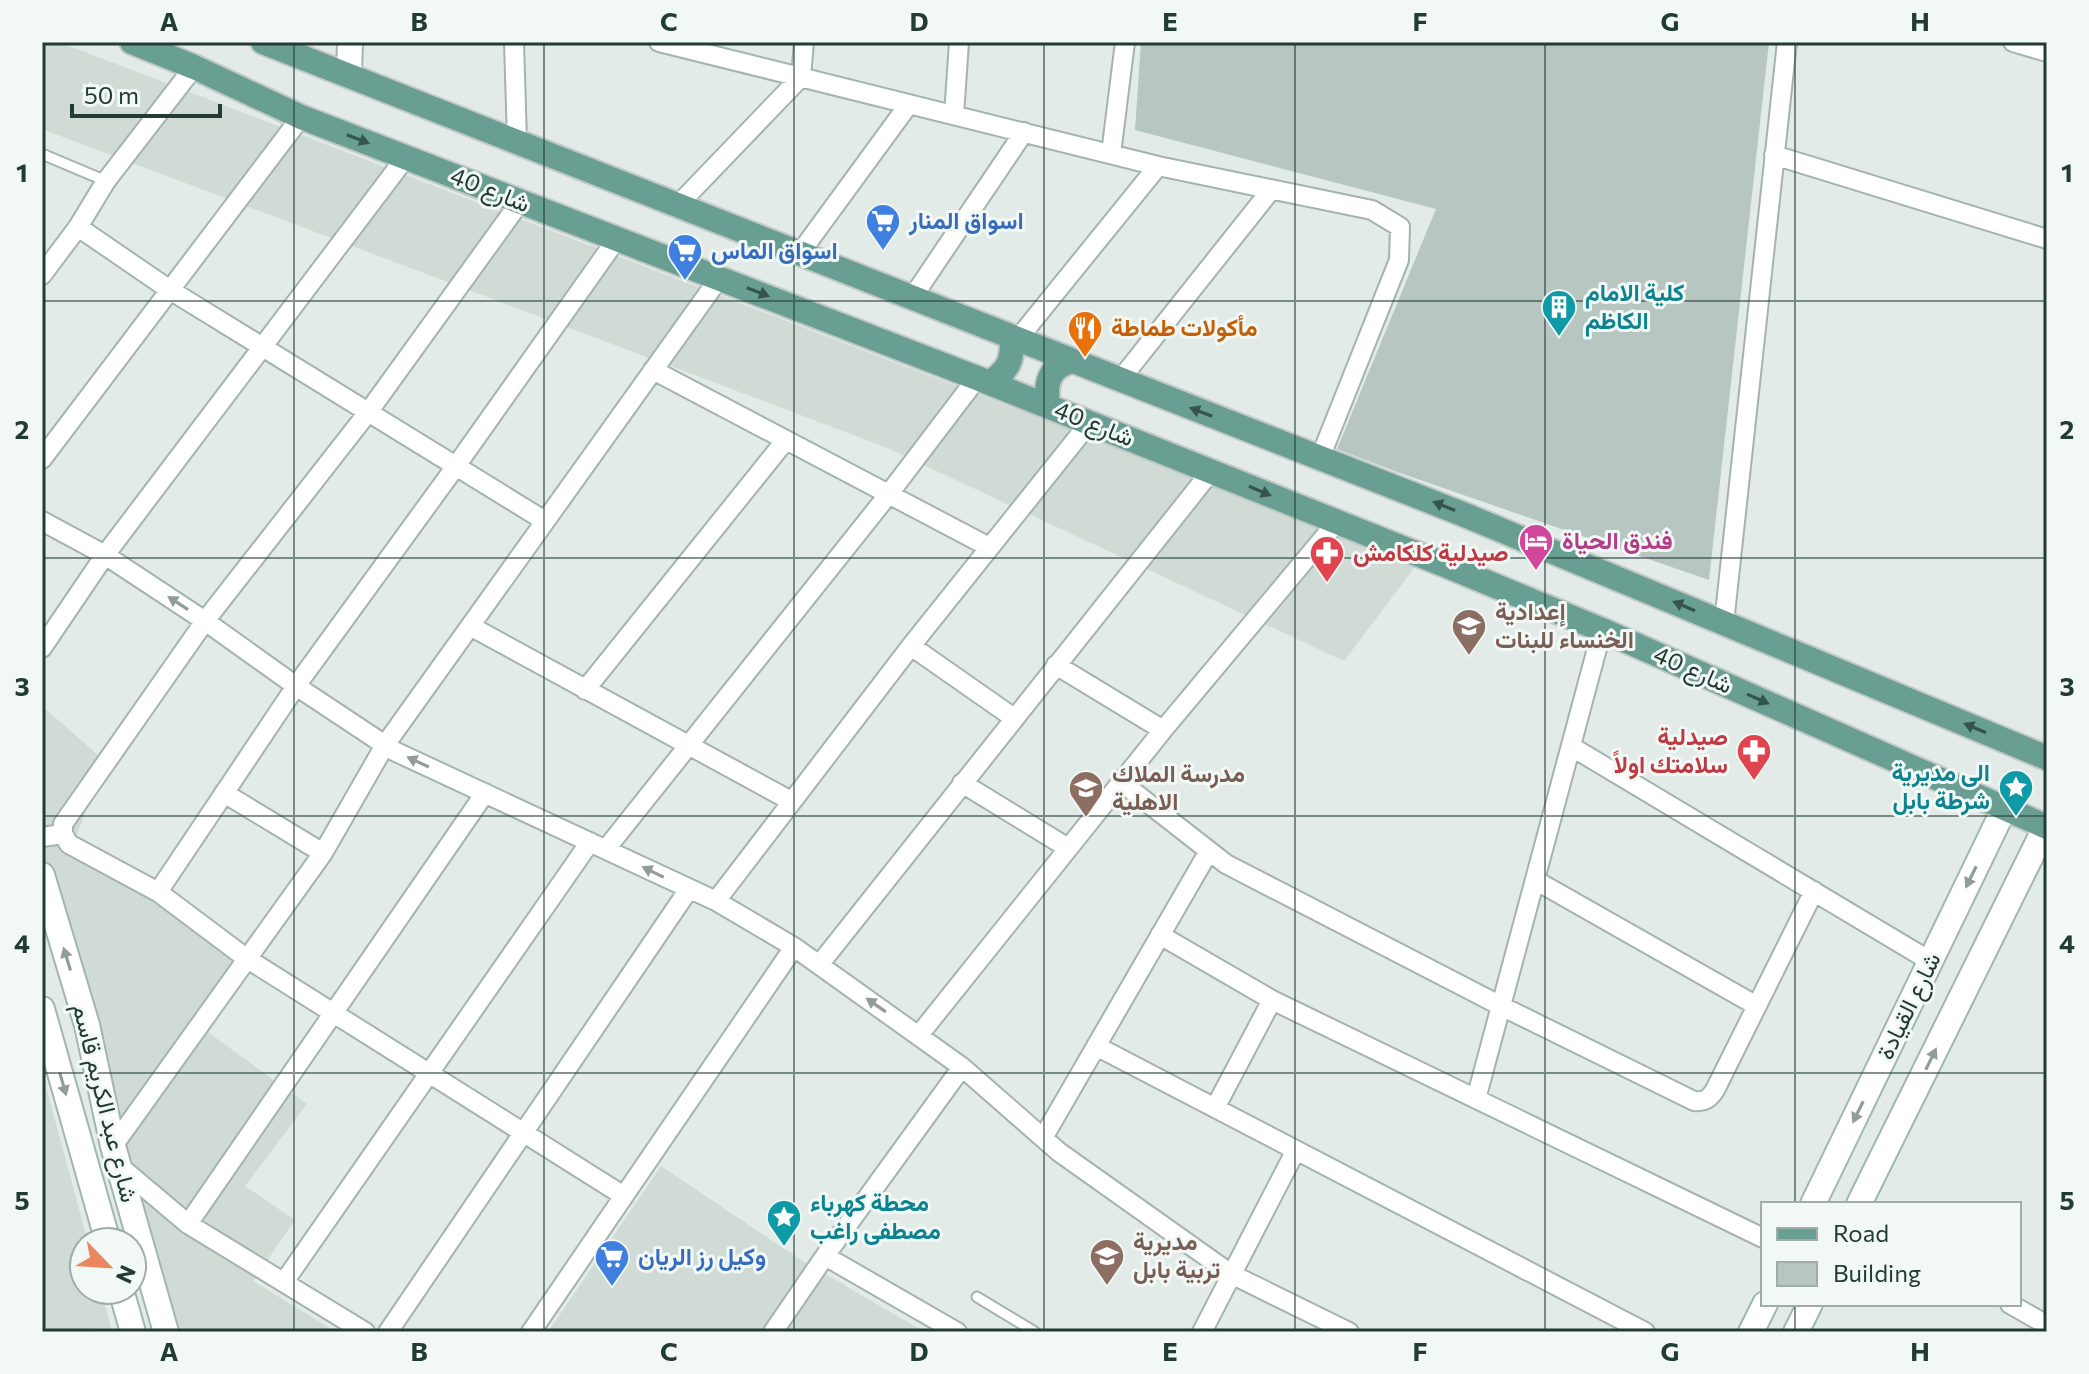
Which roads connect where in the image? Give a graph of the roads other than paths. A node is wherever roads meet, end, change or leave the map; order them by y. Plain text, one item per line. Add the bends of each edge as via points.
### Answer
1 (132, 42) edge
2 (263, 42) edge
3 (350, 42) edge
4 (514, 42) edge
5 (659, 42) edge
6 (804, 42) edge
7 (959, 42) edge
8 (1125, 42) edge
9 (1787, 42) edge
10 (2013, 42) edge
11 (2047, 52) edge
12 (194, 67) junction
13 (349, 75) junction
14 (801, 77) junction
15 (909, 104) junction
16 (954, 115) junction
17 (301, 117) junction
18 (1024, 132) junction
19 (517, 141) junction
20 (42, 154) edge
21 (1111, 154) junction
22 (1774, 155) junction
23 (406, 157) junction
24 (1158, 166) junction
25 (106, 181) junction
26 (1271, 190) junction
27 (520, 202) junction
28 (678, 205) junction
29 (78, 227) junction
30 (2047, 239) edge
31 (616, 240) junction
32 (800, 253) junction
33 (46, 263) edge
34 (720, 277) junction
35 (170, 290) junction
36 (912, 298) junction
37 (1014, 338) junction
38 (264, 347) junction
39 (1072, 361) junction
40 (653, 370) junction
41 (983, 380) junction
42 (1120, 380) junction
43 (1048, 406) junction
44 (369, 411) junction
45 (1090, 422) junction
46 (785, 441) junction
47 (1320, 458) junction
48 (42, 459) edge
49 (456, 466) junction
50 (1212, 470) junction
51 (888, 495) junction
52 (42, 521) edge
53 (545, 521) junction
54 (1336, 523) junction
55 (989, 547) junction
56 (105, 555) junction
57 (205, 621) junction
58 (1724, 623) junction
59 (470, 626) junction
60 (1602, 630) junction
61 (911, 646) junction
62 (42, 648) edge
63 (1056, 665) junction
64 (296, 686) junction
65 (585, 690) junction
66 (1014, 718) junction
67 (1163, 730) junction
68 (385, 745) junction
69 (688, 745) junction
70 (1572, 747) junction
71 (2047, 758) edge
72 (1121, 782) junction
73 (962, 783) junction
74 (224, 793) junction
75 (485, 793) junction
76 (791, 801) junction
77 (2005, 807) junction
78 (2046, 826) edge
79 (63, 834) junction
80 (42, 837) edge
81 (598, 845) junction
82 (1068, 848) junction
83 (1209, 851) junction
84 (323, 853) junction
85 (42, 875) edge
86 (1535, 880) junction
87 (689, 889) junction
88 (1814, 891) junction
89 (158, 892) junction
90 (716, 901) junction
91 (1160, 935) junction
92 (794, 947) junction
93 (246, 958) junction
94 (1930, 961) junction
95 (819, 965) junction
96 (1272, 1000) junction
97 (1501, 1006) junction
98 (1757, 1006) junction
99 (42, 1009) edge
100 (334, 1012) junction
101 (919, 1035) junction
102 (1096, 1046) junction
103 (962, 1067) junction
104 (429, 1073) junction
105 (1476, 1099) junction
106 (1215, 1108) junction
107 (523, 1132) junction
108 (1043, 1138) junction
109 (1296, 1150) junction
110 (115, 1156) junction
111 (624, 1196) junction
112 (1814, 1202) edge
113 (1860, 1202) edge
114 (188, 1224) junction
115 (103, 1226) edge
116 (1761, 1237) edge
117 (825, 1256) junction
118 (1231, 1274) junction
119 (284, 1282) junction
120 (977, 1297) dead end
121 (126, 1306) edge
122 (1764, 1306) edge
123 (1809, 1306) edge
124 (2014, 1306) edge
125 (2047, 1325) edge
126 (133, 1332) edge
127 (166, 1332) edge
128 (365, 1332) edge
129 (388, 1332) edge
130 (531, 1332) edge
131 (773, 1332) edge
132 (957, 1332) edge
133 (1035, 1332) edge
134 (1202, 1332) edge
135 (1349, 1332) edge
136 (1645, 1332) edge
137 (1751, 1332) edge
138 (1796, 1332) edge

1 - 12 main road, شارع 40
2 - 13 main road, شارع 40
3 - 13 street
4 - 19 street
5 - 14 street
6 - 14 street
7 - 16 street
8 - 21 street
9 - 22 street
10 - 11 street
12 - 17 main road, شارع 40
12 - 25 street
13 - 19 main road, شارع 40
14 - 15 street
14 - 28 street
15 - 16 street
15 - 32 street
16 - 18 street
17 -> 23 main road, شارع 40
17 - 35 street
18 - 21 street
18 - 36 street
19 - 28 main road, شارع 40
20 - 25 lane
21 - 24 street
22 - 30 street
22 - 58 street
23 - 27 main road, شارع 40
23 - 38 street
24 - 26 street
24 - 37 street
25 - 29 street
26 - 42 street
26 - 47 street via 1372,210 1400,227 1399,260
27 - 31 main road, شارع 40
27 - 44 street
28 - 32 main road, شارع 40
29 - 33 street
29 - 35 street
31 - 34 main road, شارع 40
31 - 49 street
32 - 36 main road, شارع 40
34 - 40 street
34 -> 41 main road, شارع 40
35 - 38 street
35 - 48 street
36 - 37 main road, شارع 40
37 - 39 main road, شارع 40
37 - 41 main road via 1009,366
38 - 44 street
38 - 56 street
39 - 42 main road, شارع 40
39 - 43 main road via 1051,373
40 - 46 street
40 - 53 street
41 - 43 main road, شارع 40
41 - 51 street
47 -> 42 main road, شارع 40
43 - 45 main road, شارع 40
44 - 49 street
44 - 57 street
45 - 50 main road, شارع 40
45 - 55 street
46 - 51 street
46 - 65 street
58 -> 47 main road, شارع 40
49 - 53 street
49 - 64 street
50 -> 54 main road, شارع 40
50 - 63 street
51 - 55 street
51 - 69 street
52 - 56 street
53 - 59 street
54 - 60 main road, شارع 40
54 - 67 street
55 - 61 street
57 -> 56 street
56 - 62 street
57 - 64 street
57 - 79 street via 63,824
71 -> 58 main road, شارع 40
59 - 65 street
59 - 68 street
60 - 70 street
60 -> 77 main road, شارع 40
61 - 66 street
61 - 76 street
63 - 66 street
63 - 67 street
64 - 68 street
64 - 74 street
65 - 69 street
66 - 73 street
67 - 72 street
75 -> 68 street
68 - 84 street
69 - 76 street
69 - 81 street
70 - 86 street
70 - 88 street
72 - 82 street
72 - 83 street
73 - 82 street
73 - 95 street
74 - 84 street
74 - 89 street
75 - 81 street
75 - 100 street
76 - 90 street
77 - 78 main road, شارع 40
77 -> 94 street, شارع القيادة
113 -> 78 street, شارع القيادة
79 - 80 street
79 - 89 street via 69,844
87 -> 81 street
81 - 104 street
82 - 101 street
83 - 91 street
83 - 97 street
84 - 93 street
110 -> 85 street, شارع عبد الكريم قاسم via 87,1025
86 - 97 street
86 - 98 street
87 - 90 street
87 - 107 street
88 - 94 street
88 - 98 street
89 - 93 street
90 - 92 street
91 - 96 street
91 - 102 street
92 - 95 street
92 - 111 street
93 - 100 street
93 - 110 street
94 -> 112 street, شارع القيادة
101 -> 95 street
96 - 105 street
96 - 106 street
97 - 98 street via 1686,1099 1703,1102 1715,1090
97 - 105 street
99 -> 115 street, شارع عبد الكريم قاسم
100 - 104 street
100 - 114 street
101 - 103 street
102 - 106 street
102 - 108 street
103 - 108 street
103 - 117 street
104 - 107 street
104 - 119 street
105 - 116 street
106 - 109 street
107 - 111 street
107 - 129 street
108 - 118 street
109 - 118 street
109 - 136 street
110 - 114 street
110 - 127 street, شارع عبد الكريم قاسم
111 - 130 street
114 - 119 street
117 - 131 street
117 - 132 street
118 - 134 street
118 - 135 street
119 - 128 street
120 - 133 lane
121 - 126 street
122 - 137 street
123 - 138 street
124 - 125 street

